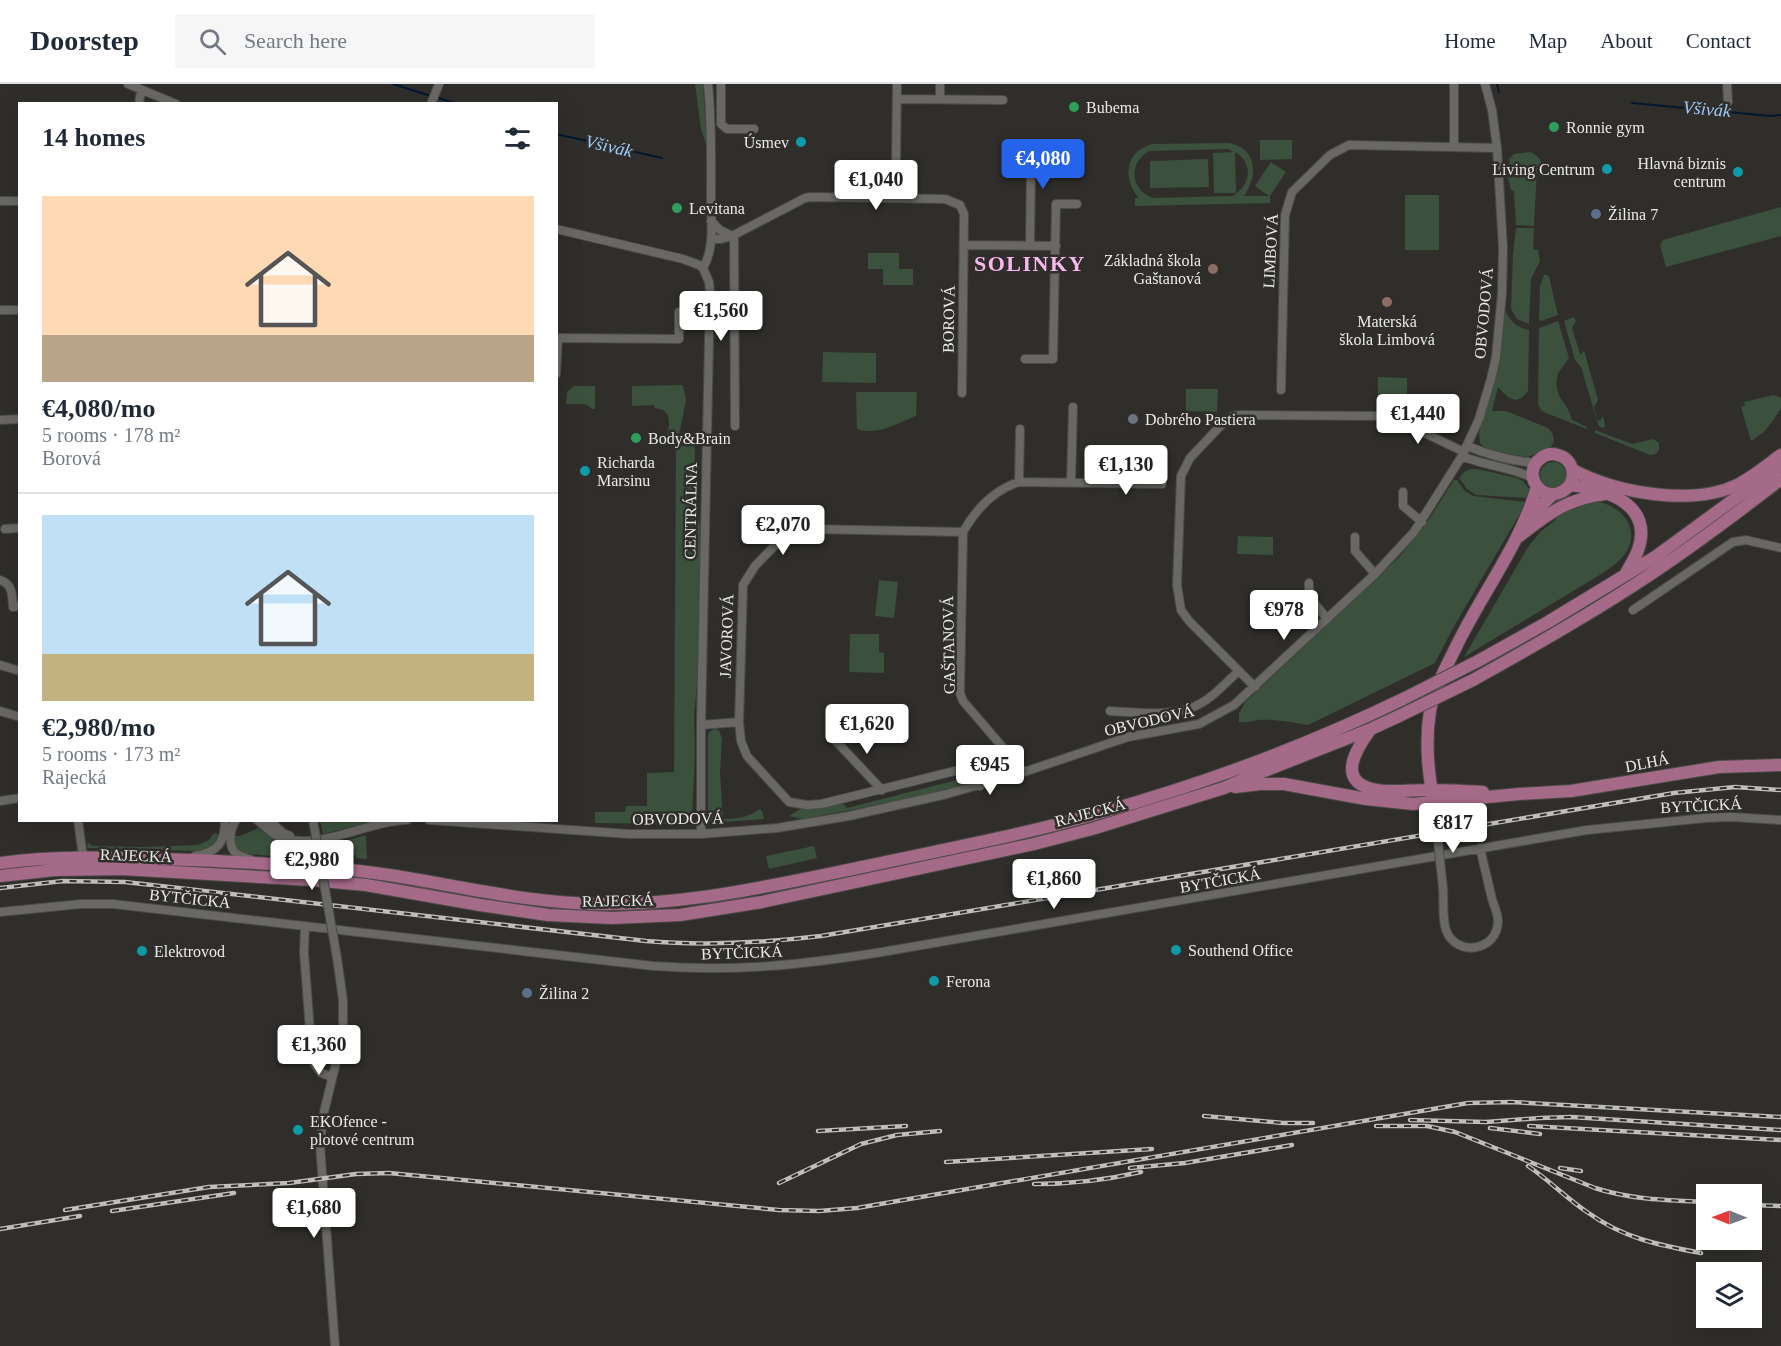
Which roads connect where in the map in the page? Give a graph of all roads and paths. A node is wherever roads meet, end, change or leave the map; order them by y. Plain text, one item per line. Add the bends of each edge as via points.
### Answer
1 (128, 84) edge
2 (439, 84) edge
3 (708, 84) edge
4 (721, 84) edge
5 (897, 84) edge
6 (940, 84) edge
7 (1454, 84) edge
8 (1485, 84) edge
9 (1727, 84) edge
10 (141, 90) junction
11 (897, 99) junction
12 (940, 99) junction
13 (1003, 100) dead end
14 (139, 102) edge
15 (171, 102) edge
16 (432, 102) edge
17 (1728, 102) dead end
18 (754, 129) dead end
19 (1454, 146) junction
20 (1497, 148) junction
21 (1031, 163) dead end
22 (896, 164) dead end
23 (0, 201) edge
24 (18, 201) edge
25 (1077, 204) dead end
26 (711, 221) junction
27 (558, 229) edge
28 (733, 236) junction
29 (711, 239) junction
30 (964, 246) junction
31 (1030, 246) junction
32 (1056, 246) junction
33 (704, 268) junction
34 (0, 310) edge
35 (18, 310) edge
36 (679, 312) dead end
37 (558, 338) edge
38 (1024, 359) dead end
39 (1281, 390) dead end
40 (962, 393) dead end
41 (1073, 407) dead end
42 (18, 419) edge
43 (0, 420) edge
44 (735, 426) dead end
45 (1020, 429) dead end
46 (1464, 451) junction
47 (1781, 455) edge
48 (1536, 463) junction
49 (1781, 465) edge
50 (1573, 470) junction
51 (1781, 479) edge
52 (1019, 482) junction
53 (1071, 482) junction
54 (1535, 483) junction
55 (1162, 484) dead end
56 (1570, 485) junction
57 (1403, 492) dead end
58 (1609, 494) junction
59 (1552, 495) junction
60 (1422, 522) junction
61 (5, 528) dead end
62 (18, 528) edge
63 (963, 532) junction
64 (1355, 537) dead end
65 (1517, 538) junction
66 (1777, 548) edge
67 (1375, 574) junction
68 (1624, 576) junction
69 (0, 580) edge
70 (1309, 582) dead end
71 (18, 606) edge
72 (1634, 610) dead end
73 (1327, 619) junction
74 (0, 665) edge
75 (18, 670) edge
76 (1239, 670) junction
77 (1255, 687) junction
78 (0, 711) edge
79 (1110, 711) dead end
80 (18, 716) edge
81 (739, 722) junction
82 (701, 725) junction
83 (1371, 729) junction
84 (831, 730) dead end
85 (1781, 765) edge
86 (1024, 772) junction
87 (980, 786) junction
88 (1224, 788) junction
89 (882, 790) junction
90 (1431, 790) junction
91 (1519, 794) junction
92 (18, 798) edge
93 (0, 801) edge
94 (1434, 803) junction
95 (1781, 820) edge
96 (78, 822) edge
97 (225, 822) edge
98 (235, 822) edge
99 (259, 822) edge
100 (271, 822) edge
101 (313, 822) edge
102 (384, 822) edge
103 (482, 822) edge
104 (535, 824) edge
105 (700, 834) junction
106 (301, 841) junction
107 (1480, 848) junction
108 (83, 857) junction
109 (180, 860) junction
110 (0, 863) edge
111 (260, 863) junction
112 (0, 876) edge
113 (0, 912) edge
114 (305, 926) junction
115 (332, 1077) junction
116 (335, 1346) edge

1 - 10 street
2 - 16 street
3 - 26 street, CENTRÁLNA
4 - 18 street via 722,124 727,129
5 - 11 street
6 - 12 street
7 - 19 street
8 - 20 street, OBVODOVÁ
9 - 17 street
10 - 14 street
10 - 15 street
11 - 12 street
11 - 22 street
12 - 13 street
19 - 20 street, LIMBOVÁ
19 - 39 street, LIMBOVÁ via 1349,145 1330,155 1292,192 1285,215
20 - 46 street, OBVODOVÁ via 1503,248 1499,335 1485,402
21 - 31 street
23 - 24 street
25 - 32 street via 1056,204
26 - 28 street
26 - 29 street, CENTRÁLNA
27 - 33 street via 683,259
28 - 29 street, BOROVÁ
28 - 30 street, BOROVÁ via 805,198 945,199 960,205 964,214
28 - 44 street
29 - 33 street, CENTRÁLNA
30 - 31 street
30 - 40 street, BOROVÁ
31 - 32 street
32 - 38 street via 1053,359
33 - 82 street, CENTRÁLNA via 710,292
34 - 35 street
36 - 37 street via 679,339
41 - 53 street
42 - 43 street
45 - 52 street
46 - 48 street
46 - 54 street via 1476,462 1522,473
46 - 60 street, OBVODOVÁ
46 - 76 street via 1384,416 1242,415 1221,423 1190,458 1180,476 1177,585 1183,613
47 - 50 main road via 1738,484 1693,496 1630,489
48 - 50 main road via 1555,454 1567,460
48 - 54 main road
49 - 68 main road, RAJECKÁ
50 - 56 main road
51 - 83 main road, bridge via 1700,540 1555,634 1473,680
52 - 53 street
52 - 63 street via 998,491 971,518
53 - 55 street
54 - 59 main road
54 - 65 main road via 1532,502
56 - 58 main road
56 - 59 main road
57 - 60 street via 1403,506
58 - 65 main road via 1574,500
58 - 68 main road via 1627,504 1641,525 1638,552
59 - 65 main road
60 - 67 street, OBVODOVÁ
61 - 62 street
63 - 81 street, JAVOROVÁ via 788,532 755,566 743,585
63 - 86 street, GAŠTANOVÁ via 960,693
64 - 67 street via 1355,551
65 - 90 main road via 1464,630 1438,688 1428,729
66 - 72 street via 1746,540 1729,544
67 - 73 street, OBVODOVÁ
68 - 111 main road, RAJECKÁ, bridge via 1478,661 1368,716 1221,775 1033,831 760,888 679,901 611,904 523,899 372,873
69 - 71 street via 8,583 13,606
70 - 73 street via 1309,596
73 - 77 street, OBVODOVÁ
74 - 75 street
76 - 77 street
76 - 79 street via 1213,695 1188,709
77 - 86 street, OBVODOVÁ via 1234,705 1199,724 1139,734
78 - 80 street
81 - 82 street
81 - 89 street, JAVOROVÁ via 747,756 789,802 821,804
82 - 105 street, CENTRÁLNA
83 - 88 main road
83 - 90 main road via 1354,754 1355,779 1372,789
84 - 89 street via 834,739
85 - 91 main road, DLHÁ via 1711,768 1571,791
86 - 87 street, OBVODOVÁ
87 - 89 street, JAVOROVÁ via 979,780 963,769
87 - 105 street, OBVODOVÁ via 799,825
88 - 94 main road via 1272,784 1402,804
88 - 112 main road, RAJECKÁ via 1035,844 762,902 680,915 548,915 312,880 122,869
90 - 91 main road
90 - 94 main road
91 - 94 main road
92 - 93 street
94 - 107 street, bridge via 1446,930 1451,939 1467,948 1488,943 1498,920
95 - 107 street, BYTČICKÁ via 1731,817 1654,822
96 - 108 street
97 - 109 street via 219,847
98 - 111 street via 232,848
99 - 106 street via 279,837
100 - 106 street
101 - 115 street, bridge via 343,1000 344,1022
102 - 106 street
103 - 104 street, OBVODOVÁ
104 - 105 street, OBVODOVÁ via 629,834
107 - 114 street, BYTČICKÁ via 870,954 760,968 653,966
108 - 109 main road, RAJECKÁ
108 - 110 main road, RAJECKÁ
109 - 111 main road, RAJECKÁ
113 - 114 street, BYTČICKÁ via 98,903
114 - 115 street via 314,1064 321,1074
115 - 116 street via 320,1145

